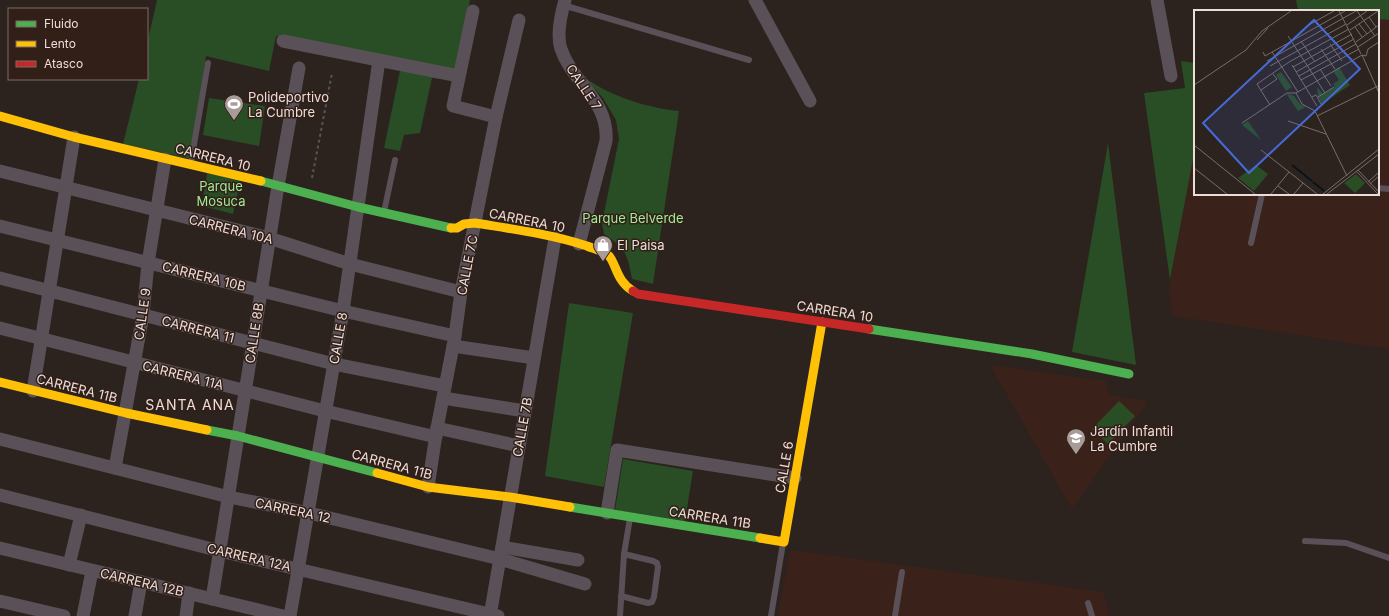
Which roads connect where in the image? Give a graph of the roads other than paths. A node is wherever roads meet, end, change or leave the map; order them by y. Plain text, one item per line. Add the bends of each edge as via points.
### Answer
1 (755, 0) edge
2 (1157, 0) edge
3 (564, 3) edge
4 (473, 11) dead end
5 (519, 20) dead end
6 (283, 41) dead end
7 (379, 60) junction
8 (749, 60) dead end
9 (208, 63) dead end
10 (300, 68) dead end
11 (459, 76) junction
12 (1171, 76) dead end
13 (810, 101) dead end
14 (0, 116) edge
15 (496, 117) junction
16 (74, 137) junction
17 (165, 159) junction
18 (395, 160) dead end
19 (191, 164) junction
20 (0, 171) edge
21 (278, 186) junction
22 (66, 188) junction
23 (1379, 188) edge
24 (1389, 189) edge
25 (1262, 195) edge
26 (358, 207) junction
27 (157, 210) junction
28 (383, 213) junction
29 (475, 223) junction
30 (0, 226) edge
31 (269, 238) junction
32 (555, 238) junction
33 (57, 240) junction
34 (1251, 243) dead end
35 (579, 244) junction
36 (148, 263) junction
37 (350, 264) junction
38 (0, 278) edge
39 (49, 291) junction
40 (261, 291) junction
41 (461, 292) junction
42 (343, 311) junction
43 (143, 315) junction
44 (822, 322) junction
45 (0, 328) edge
46 (41, 339) junction
47 (454, 341) junction
48 (253, 343) junction
49 (534, 358) junction
50 (134, 363) junction
51 (334, 364) junction
52 (1129, 374) dead end
53 (0, 382) edge
54 (33, 390) junction
55 (245, 391) junction
56 (444, 392) junction
57 (326, 411) junction
58 (525, 411) junction
59 (126, 413) junction
60 (437, 433) junction
61 (238, 436) junction
62 (0, 439) edge
63 (519, 446) junction
64 (318, 457) junction
65 (116, 468) junction
66 (795, 478) junction
67 (428, 488) junction
68 (0, 495) edge
69 (229, 497) junction
70 (510, 497) junction
71 (309, 513) junction
72 (607, 513) junction
73 (81, 515) junction
74 (630, 516) junction
75 (1306, 541) dead end
76 (784, 542) junction
77 (0, 548) edge
78 (220, 551) junction
79 (501, 553) junction
80 (624, 554) junction
81 (1389, 558) edge
82 (578, 560) dead end
83 (69, 565) junction
84 (298, 569) junction
85 (92, 571) junction
86 (902, 572) dead end
87 (141, 582) junction
88 (586, 584) dead end
89 (189, 593) junction
90 (620, 596) junction
91 (212, 599) junction
92 (0, 601) edge
93 (1088, 602) dead end
94 (240, 611) edge
95 (493, 615) edge
96 (64, 616) edge
97 (83, 616) edge
98 (135, 616) edge
99 (186, 616) edge
100 (283, 616) edge
101 (290, 616) edge
102 (620, 616) edge
103 (771, 616) edge
104 (895, 616) edge
105 (1092, 616) edge

1 - 13 street
2 - 12 street
3 - 8 lane
3 - 35 street, CALLE 7 via 559,28 560,48 571,69 597,103 605,123 606,134
4 - 11 street
5 - 15 street, CALLE 7C
6 - 7 street
7 - 11 street
7 - 26 street, CALLE 8
9 - 19 lane
10 - 21 street, CALLE 8B
11 - 15 street via 453,106
14 - 16 street, CARRERA 10
15 - 29 street, CALLE 7C
16 - 17 street, CARRERA 10
16 - 22 street
17 - 19 street, CARRERA 10
17 - 27 street, CALLE 9
18 - 28 lane
19 - 21 street, CARRERA 10
20 - 22 street, CARRERA 10A
21 - 26 street, CARRERA 10
21 - 31 street, CALLE 8B
22 - 27 street, CARRERA 10A
22 - 33 street
23 - 24 lane
25 - 34 lane
26 - 28 street, CARRERA 10
26 - 37 street, CALLE 8
27 - 31 street, CARRERA 10A
27 - 36 street, CALLE 9
28 - 29 street, CARRERA 10 via 447,228
29 - 32 street, CARRERA 10
29 - 41 street, CALLE 7C
30 - 33 street, CARRERA 10B
31 - 37 street, CARRERA 10A
31 - 40 street, CALLE 8B
32 - 35 street, CARRERA 10
32 - 49 street, CALLE 7B
33 - 36 street, CARRERA 10B
33 - 39 street
35 - 44 street, CARRERA 10 via 608,255 627,289 638,294
36 - 40 street, CARRERA 10B
36 - 43 street, CALLE 9
37 - 41 street, CARRERA 10A
37 - 42 street, CALLE 8
38 - 39 street, CARRERA 11
39 - 43 street, CARRERA 11
39 - 46 street
40 - 42 street, CARRERA 10B
40 - 48 street, CALLE 8B
41 - 47 street, CALLE 7C
42 - 47 street, CARRERA 10B
42 - 51 street, CALLE 8
43 - 48 street, CARRERA 11
43 - 50 street, CALLE 9
44 - 52 street, CARRERA 10 via 1032,354
44 - 66 street, CALLE 6
45 - 46 street, CARRERA 11A
46 - 50 street, CARRERA 11A
46 - 54 street
47 - 49 street, CARRERA 10B
47 - 56 street, CALLE 7C
48 - 51 street, CARRERA 11
48 - 55 street, CALLE 8B
49 - 58 street, CALLE 7B
50 - 55 street, CARRERA 11A
50 - 59 street, CALLE 9
51 - 56 street, CARRERA 11
51 - 57 street, CALLE 8
53 - 54 street, CARRERA 11B
54 - 59 street, CARRERA 11B
55 - 57 street, CARRERA 11A
55 - 61 street, CALLE 8B
56 - 58 street, CARRERA 11
56 - 60 street, CALLE 7C
57 - 60 street, CARRERA 11A
57 - 64 street, CALLE 8
58 - 63 street, CALLE 7B
59 - 61 street, CARRERA 11B
59 - 65 street, CALLE 9
60 - 63 street, CARRERA 11A
60 - 67 street, CALLE 7C
61 - 64 street, CARRERA 11B
61 - 69 street, CALLE 8B
62 - 65 street, CARRERA 12
63 - 70 street, CALLE 7B
64 - 67 street, CARRERA 11B
64 - 71 street, CALLE 8
65 - 69 street, CARRERA 12
66 - 72 street via 617,450
66 - 76 street, CALLE 6
67 - 70 street, CARRERA 11B
68 - 73 street, CARRERA 12A
69 - 71 street, CARRERA 12
69 - 78 street, CALLE 8B
70 - 72 street, CARRERA 11B
70 - 79 street, CALLE 7B
71 - 79 street, CARRERA 12
71 - 84 street, CALLE 8
72 - 74 street, CARRERA 11B
73 - 78 street, CARRERA 12A
73 - 83 street
74 - 76 street, CARRERA 11B
74 - 80 lane
75 - 81 lane via 1346,543
76 - 103 lane, CALLE 6
77 - 83 street, CARRERA 12B
78 - 84 street, CARRERA 12A
78 - 91 street, CALLE 8B
79 - 82 street, CARRERA 12
79 - 88 street, CARRERA 12
79 - 95 street, CALLE 7B
80 - 90 lane
80 - 90 lane via 653,561 658,567 652,602
83 - 85 street, CARRERA 12B
84 - 95 street, CARRERA 12A
84 - 101 street, CALLE 8
85 - 87 street, CARRERA 12B
85 - 97 street
86 - 104 lane
87 - 89 street, CARRERA 12B
87 - 98 street
89 - 91 street, CARRERA 12B
89 - 99 street
90 - 102 lane
91 - 94 street, CARRERA 12B
92 - 96 street
93 - 105 lane
94 - 100 street, CARRERA 12B

